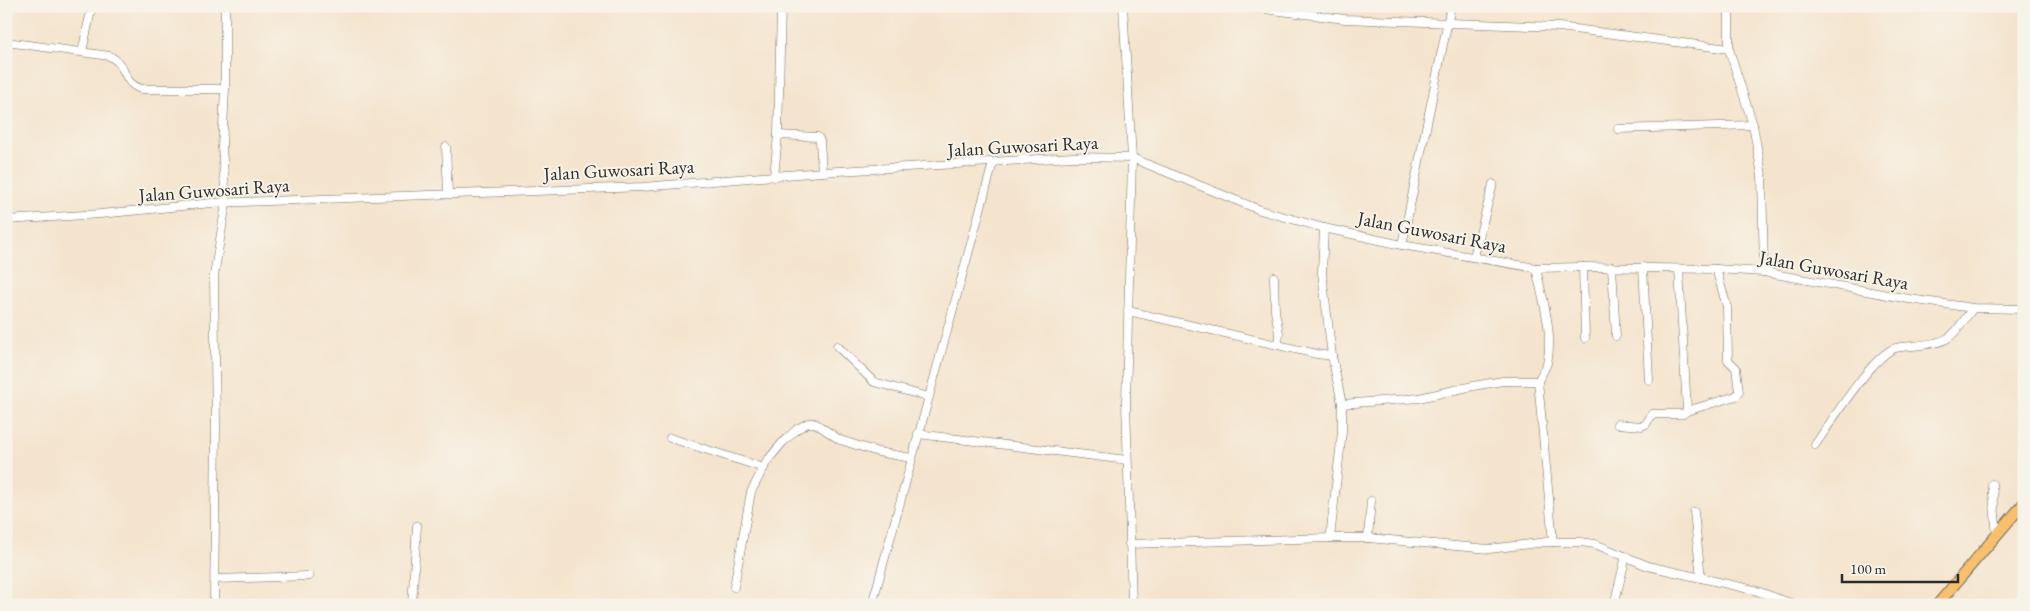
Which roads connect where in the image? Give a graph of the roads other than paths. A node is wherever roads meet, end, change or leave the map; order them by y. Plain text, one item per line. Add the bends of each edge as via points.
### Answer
1 (92, 6) edge
2 (225, 6) edge
3 (782, 6) edge
4 (1123, 6) edge
5 (1241, 6) edge
6 (1451, 6) edge
7 (1729, 6) edge
8 (1449, 22) junction
9 (6, 42) edge
10 (1729, 49) junction
11 (82, 52) junction
12 (225, 89) junction
13 (1754, 125) junction
14 (1618, 129) dead end
15 (778, 135) junction
16 (446, 147) dead end
17 (1132, 158) junction
18 (993, 163) junction
19 (822, 172) junction
20 (774, 177) junction
21 (1493, 184) dead end
22 (448, 193) junction
23 (226, 203) junction
24 (6, 220) edge
25 (1324, 228) junction
26 (1402, 245) junction
27 (1474, 256) junction
28 (1584, 267) junction
29 (1612, 267) junction
30 (1536, 268) junction
31 (1643, 268) junction
32 (1679, 269) junction
33 (1716, 269) junction
34 (1764, 272) junction
35 (1274, 277) dead end
36 (1973, 308) junction
37 (2024, 309) edge
38 (1128, 311) junction
39 (1616, 336) dead end
40 (1585, 338) dead end
41 (1278, 345) junction
42 (837, 346) dead end
43 (1332, 356) junction
44 (1650, 380) dead end
45 (1538, 381) junction
46 (928, 397) junction
47 (1342, 404) junction
48 (1687, 411) junction
49 (1618, 424) dead end
50 (918, 434) junction
51 (670, 438) dead end
52 (1815, 445) dead end
53 (911, 458) junction
54 (1127, 460) junction
55 (764, 468) junction
56 (1992, 484) dead end
57 (1371, 501) dead end
58 (2024, 503) edge
59 (1694, 512) dead end
60 (418, 526) dead end
61 (1997, 535) junction
62 (1330, 538) junction
63 (1368, 538) junction
64 (1553, 542) junction
65 (1129, 544) junction
66 (1626, 556) junction
67 (309, 576) dead end
68 (1700, 578) junction
69 (216, 579) junction
70 (734, 587) dead end
71 (214, 605) edge
72 (412, 605) edge
73 (872, 605) edge
74 (1132, 605) edge
75 (1614, 605) edge
76 (1796, 605) edge
77 (1937, 605) edge

1 - 11 street
2 - 12 street
3 - 15 street
4 - 17 street
5 - 8 street via 1345,19
6 - 8 street
7 - 10 street
8 - 10 street via 1559,26
8 - 26 street
9 - 11 street
10 - 13 street
11 - 12 street via 110,56 121,64 130,83 141,89
12 - 23 street via 222,135
13 - 14 street
13 - 34 street via 1762,175
15 - 19 street via 819,138
15 - 20 street
16 - 22 street
17 - 18 street, Jalan Guwosari Raya
17 - 25 street, Jalan Guwosari Raya via 1260,210
17 - 38 street
18 - 19 street, Jalan Guwosari Raya
18 - 46 street
19 - 20 street, Jalan Guwosari Raya
20 - 22 street, Jalan Guwosari Raya via 643,186
21 - 27 street
22 - 23 street, Jalan Guwosari Raya
23 - 24 street, Jalan Guwosari Raya
23 - 69 street via 214,276
25 - 26 street, Jalan Guwosari Raya
25 - 43 street via 1322,273
26 - 27 street, Jalan Guwosari Raya
27 - 30 street, Jalan Guwosari Raya
28 - 29 street, Jalan Guwosari Raya
28 - 30 street, Jalan Guwosari Raya
28 - 40 street
29 - 31 street, Jalan Guwosari Raya
29 - 39 street
30 - 45 street via 1549,350
31 - 32 street, Jalan Guwosari Raya
31 - 44 street
32 - 33 street, Jalan Guwosari Raya
32 - 48 street
33 - 34 street, Jalan Guwosari Raya
33 - 48 street via 1727,307 1728,360 1736,368 1739,392 1736,396
34 - 36 street, Jalan Guwosari Raya via 1909,300
35 - 41 street
36 - 37 street, Jalan Guwosari Raya
36 - 52 street via 1954,335 1939,344 1890,350 1867,373
38 - 41 street
38 - 54 street
41 - 43 street
42 - 46 street via 878,383
43 - 47 street
45 - 47 street via 1503,381 1419,398
45 - 64 street
46 - 50 street
47 - 62 street
48 - 49 street via 1683,414 1652,414 1642,426
50 - 53 street
50 - 54 street
51 - 55 street
53 - 55 street via 840,440 815,422 808,423 783,442
53 - 73 street
54 - 65 street
55 - 70 street via 751,492
56 - 61 street
57 - 63 street
58 - 61 main road
59 - 68 street
60 - 72 street
61 - 77 main road
62 - 63 street
62 - 65 street
63 - 64 street via 1489,549
64 - 66 street via 1596,544
65 - 74 street
66 - 68 street via 1648,566
66 - 75 street
67 - 69 street
68 - 76 street via 1754,590
69 - 71 street

